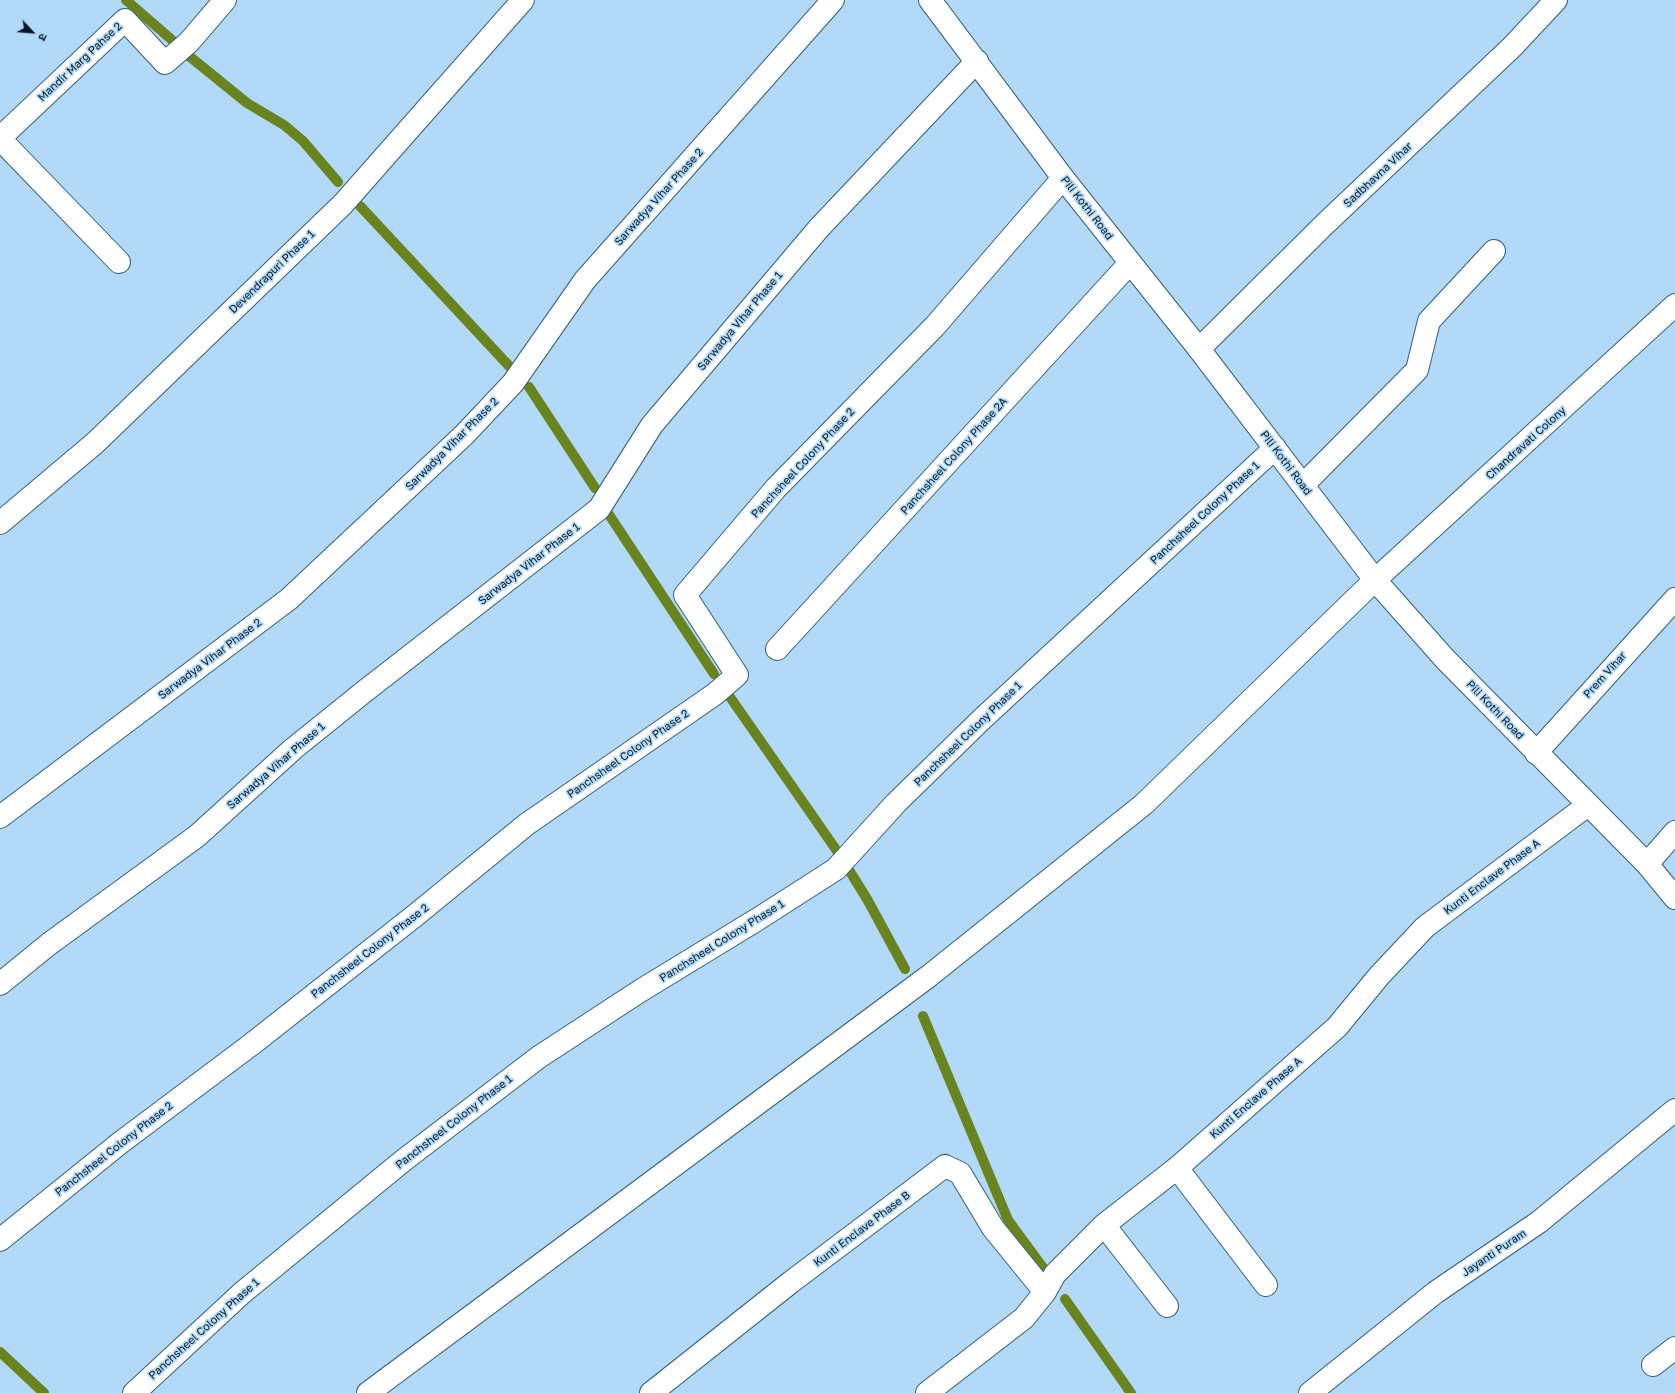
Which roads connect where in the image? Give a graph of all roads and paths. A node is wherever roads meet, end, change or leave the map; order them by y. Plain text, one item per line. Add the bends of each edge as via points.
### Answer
1 (225, 0) edge
2 (522, 0) edge
3 (833, 0) edge
4 (930, 0) edge
5 (1556, 0) edge
6 (977, 61) junction
7 (0, 139) edge
8 (1063, 178) junction
9 (1494, 251) dead end
10 (119, 262) dead end
11 (1130, 263) junction
12 (1675, 305) edge
13 (1199, 349) junction
14 (1275, 448) junction
15 (1303, 485) junction
16 (0, 523) edge
17 (1375, 580) junction
18 (1675, 599) edge
19 (777, 649) dead end
20 (1536, 753) junction
21 (1588, 805) junction
22 (0, 817) edge
23 (1675, 832) edge
24 (1647, 864) junction
25 (1675, 898) edge
26 (0, 984) edge
27 (1675, 1110) edge
28 (1177, 1168) junction
29 (1104, 1225) junction
30 (0, 1240) edge
31 (1266, 1285) dead end
32 (1045, 1292) junction
33 (1167, 1306) dead end
34 (1675, 1348) edge
35 (1653, 1365) dead end
36 (134, 1393) edge
37 (368, 1393) edge
38 (651, 1393) edge
39 (927, 1393) edge
40 (1310, 1393) edge

1 - 7 street, Mandir Marg Pahse 2 via 189,42 165,63 125,20
2 - 16 street, Devendrapuri Phase 1 via 343,204 95,444
3 - 22 street, Sarwadya Vihar Phase 2 via 585,280 513,383 464,435 289,599
4 - 6 street, Pili Kothi Road
5 - 13 street, Sadbhavna Vihar via 1512,47
6 - 8 street, Pili Kothi Road
6 - 26 street, Sarwadya Vihar Phase 1 via 819,228 657,419 599,509 323,725 197,836 49,944
7 - 10 street
8 - 11 street, Pili Kothi Road
8 - 30 street, Panchsheel Colony Phase 2 via 935,326 776,488 685,595 737,675 715,694 527,824 264,1035 120,1143
9 - 15 street via 1429,321 1417,370
11 - 13 street, Pili Kothi Road
11 - 19 street, Panchsheel Colony Phase 2A
12 - 17 street, Chandravati Colony
13 - 14 street, Pili Kothi Road
14 - 15 street, Pili Kothi Road
14 - 36 street, Panchsheel Colony Phase 1 via 981,720 896,803 836,869 539,1057 404,1160 242,1293
15 - 17 street, Pili Kothi Road
17 - 20 street, Pili Kothi Road via 1445,659
17 - 37 street, Chandravati Colony via 1144,804 929,976
18 - 20 street, Prem Vihar
20 - 21 street, Pili Kothi Road
21 - 24 street, Pili Kothi Road
21 - 28 street, Kunti Enclave Phase A via 1425,927 1379,976 1337,1027
23 - 24 street
24 - 25 street, Pili Kothi Road
27 - 40 street, Jayanti Puram via 1540,1222 1436,1292
28 - 29 street, Kunti Enclave Phase A
28 - 31 street
29 - 32 street, Kunti Enclave Phase A via 1055,1274
29 - 33 street
32 - 38 street, Kunti Enclave Phase B via 993,1228 960,1173 945,1166 791,1282
32 - 39 street, Kunti Enclave Phase A via 1024,1318
34 - 35 street

